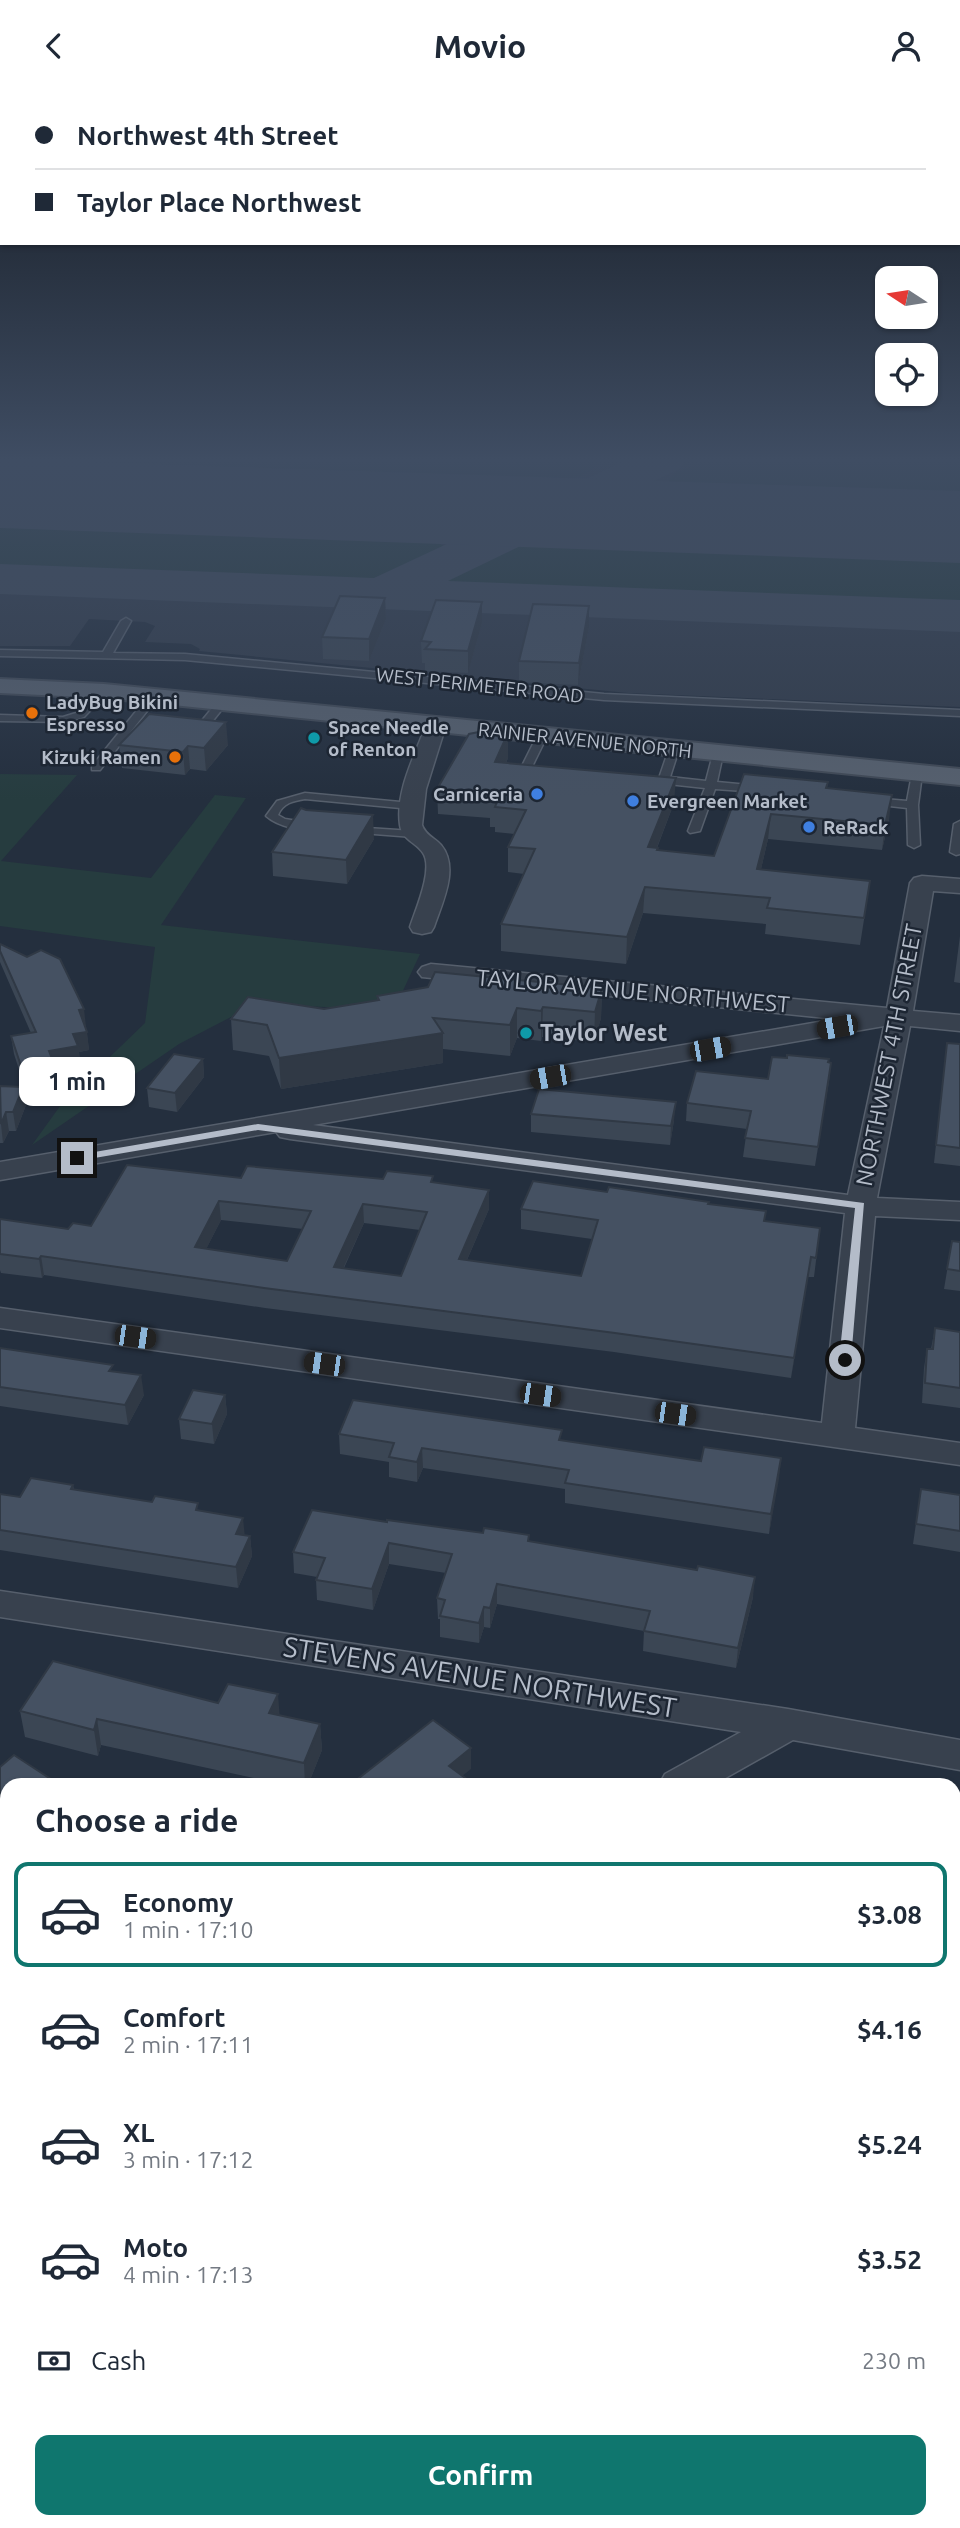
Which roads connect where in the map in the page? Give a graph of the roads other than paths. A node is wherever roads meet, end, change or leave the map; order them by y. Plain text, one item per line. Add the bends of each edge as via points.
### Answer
1 (126, 621) dead end
2 (0, 653) edge
3 (107, 653) junction
4 (0, 686) edge
5 (104, 691) junction
6 (154, 696) junction
7 (222, 703) junction
8 (960, 713) edge
9 (0, 718) edge
10 (436, 725) junction
11 (195, 736) edge
12 (542, 736) junction
13 (674, 749) junction
14 (718, 754) junction
15 (96, 768) dead end
16 (917, 774) junction
17 (960, 777) edge
18 (535, 779) edge
19 (663, 780) junction
20 (711, 785) junction
21 (646, 789) edge
22 (778, 791) edge
23 (858, 799) edge
24 (912, 805) junction
25 (411, 806) junction
26 (960, 824) edge
27 (694, 831) dead end
28 (413, 835) junction
29 (914, 845) dead end
30 (957, 852) dead end
31 (960, 886) edge
32 (422, 927) dead end
33 (431, 972) dead end
34 (900, 1016) junction
35 (960, 1023) edge
36 (258, 1127) junction
37 (0, 1171) edge
38 (861, 1206) junction
39 (960, 1212) edge
40 (0, 1318) edge
41 (837, 1437) junction
42 (960, 1454) edge
43 (4, 1614) edge
44 (788, 1724) junction
45 (960, 1755) edge
46 (691, 1778) edge

1 - 3 lane
2 - 3 lane, WEST PERIMETER ROAD
3 - 8 lane, WEST PERIMETER ROAD via 244,661 604,697
4 - 5 main road, RAINIER AVENUE NORTH
5 - 6 main road, RAINIER AVENUE NORTH
5 - 9 lane via 80,715 64,720
6 - 7 main road, RAINIER AVENUE NORTH
6 - 15 lane
7 - 10 main road, RAINIER AVENUE NORTH
7 - 11 lane
10 - 12 main road, RAINIER AVENUE NORTH
10 - 25 street
12 - 13 main road, RAINIER AVENUE NORTH
12 - 18 lane via 521,778
13 - 14 main road, RAINIER AVENUE NORTH
13 - 19 lane
14 - 16 main road, RAINIER AVENUE NORTH
14 - 20 lane
16 - 17 main road, RAINIER AVENUE NORTH
16 - 24 lane
19 - 20 lane
19 - 21 lane via 660,790
20 - 22 lane
20 - 27 lane
23 - 24 lane
24 - 29 lane
25 - 28 street
25 - 28 lane via 305,796 288,798 275,807 272,816 282,822
26 - 30 lane
28 - 32 street via 435,853 438,864
31 - 34 street, NORTHWEST 4TH STREET via 922,883
33 - 34 street, TAYLOR AVENUE NORTHWEST
34 - 35 street, TAYLOR AVENUE NORTHWEST
34 - 36 street
34 - 38 street, NORTHWEST 4TH STREET
36 - 37 street
36 - 38 street
38 - 39 street
38 - 41 street, NORTHWEST 4TH STREET
40 - 41 street
41 - 42 street
43 - 44 street, STEVENS AVENUE NORTHWEST
44 - 45 street, STEVENS AVENUE NORTHWEST
44 - 46 street

